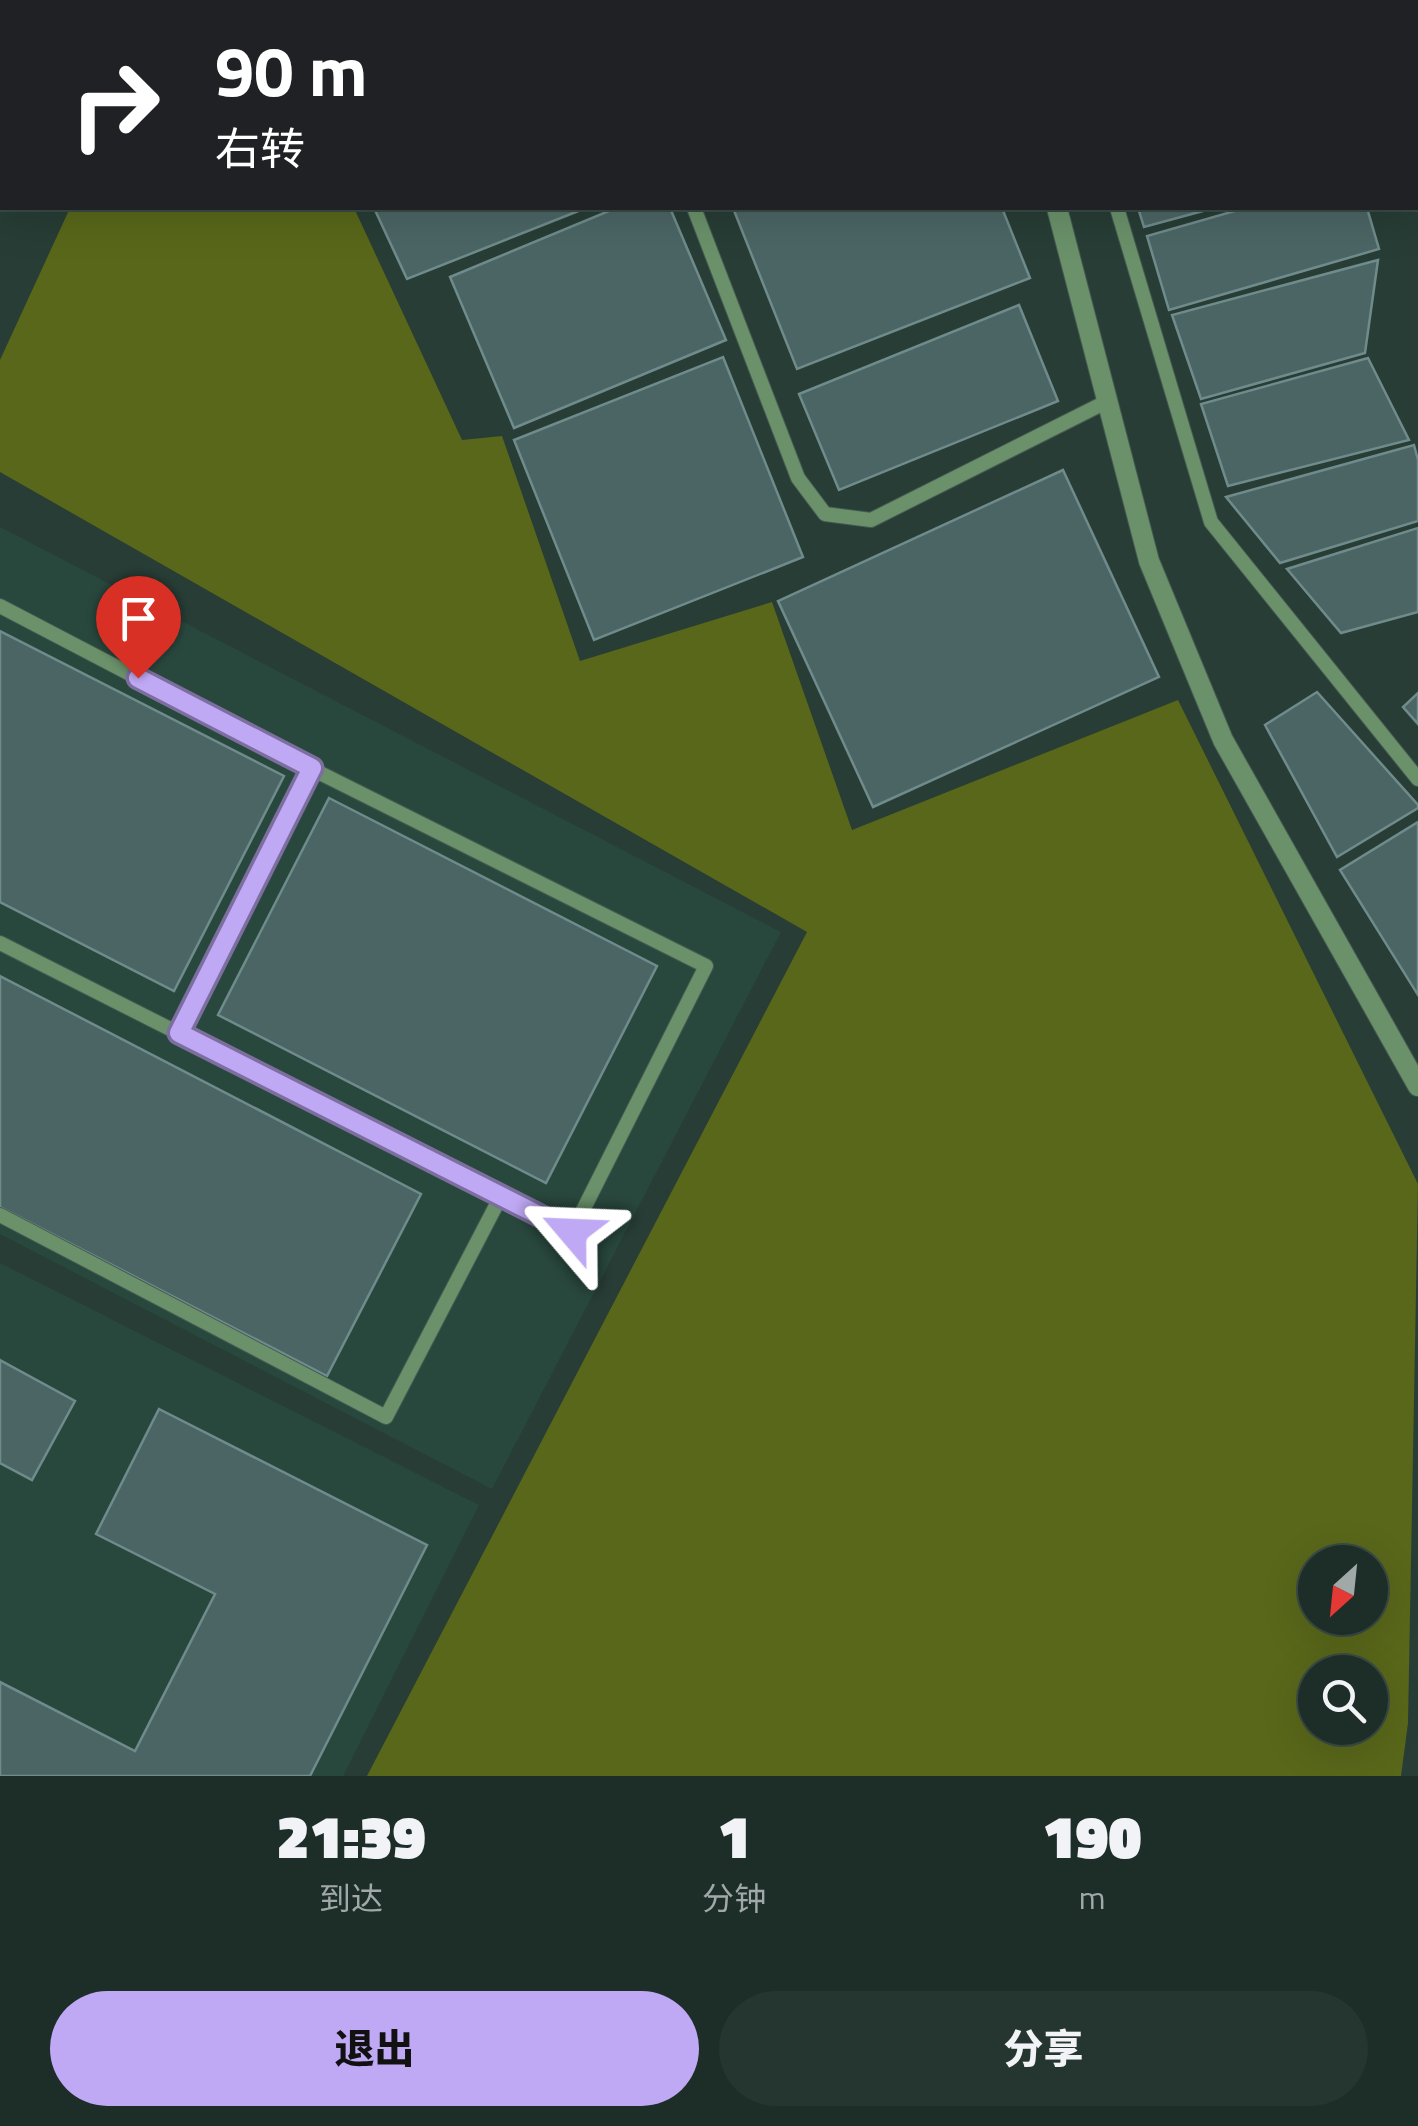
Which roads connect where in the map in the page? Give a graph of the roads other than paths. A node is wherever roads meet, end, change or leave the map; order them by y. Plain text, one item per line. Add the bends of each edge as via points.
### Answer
1 (695, 210) edge
2 (1058, 210) edge
3 (1119, 210) edge
4 (1108, 400) junction
5 (0, 606) edge
6 (312, 768) junction
7 (1418, 779) edge
8 (0, 943) edge
9 (179, 1033) junction
10 (1418, 1086) edge
11 (501, 1196) junction
12 (0, 1215) edge

1 - 4 lane via 798,478 825,514 871,520
2 - 4 street
3 - 7 lane via 1211,522
4 - 10 street via 1150,561 1223,740
5 - 6 lane
6 - 9 lane
6 - 11 lane via 706,966 572,1232
8 - 9 lane
9 - 11 lane
11 - 12 lane via 386,1417

